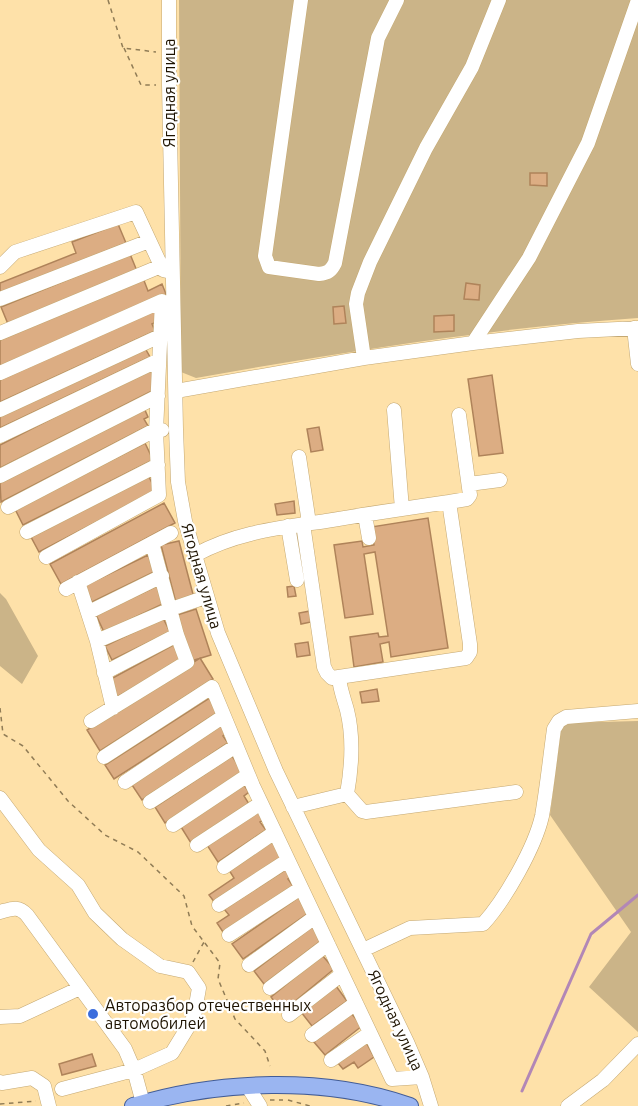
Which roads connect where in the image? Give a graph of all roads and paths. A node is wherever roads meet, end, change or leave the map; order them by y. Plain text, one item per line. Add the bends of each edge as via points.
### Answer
1 (108, 0) edge
2 (169, 0) edge
3 (301, 0) edge
4 (397, 0) edge
5 (499, 0) edge
6 (638, 0) edge
7 (123, 48) junction
8 (169, 56) junction
9 (169, 86) junction
10 (149, 241) junction
11 (0, 267) edge
12 (166, 269) junction
13 (0, 299) edge
14 (636, 328) edge
15 (1, 329) edge
16 (160, 336) junction
17 (473, 343) junction
18 (364, 358) junction
19 (159, 360) junction
20 (638, 364) edge
21 (0, 373) edge
22 (176, 391) junction
23 (158, 396) junction
24 (0, 410) edge
25 (394, 410) dead end
26 (459, 415) dead end
27 (176, 429) junction
28 (156, 431) junction
29 (0, 436) edge
30 (299, 457) dead end
31 (158, 465) junction
32 (0, 476) edge
33 (500, 480) dead end
34 (469, 484) junction
35 (449, 502) junction
36 (8, 507) dead end
37 (402, 509) junction
38 (366, 515) junction
39 (306, 524) junction
40 (288, 526) junction
41 (27, 532) dead end
42 (171, 533) dead end
43 (369, 538) dead end
44 (152, 543) junction
45 (195, 555) junction
46 (46, 556) dead end
47 (162, 576) junction
48 (297, 580) dead end
49 (206, 597) junction
50 (171, 609) junction
51 (89, 612) junction
52 (177, 635) junction
53 (97, 641) junction
54 (104, 673) junction
55 (339, 678) junction
56 (0, 708) edge
57 (113, 708) junction
58 (638, 711) edge
59 (224, 716) junction
60 (91, 721) dead end
61 (236, 746) junction
62 (104, 758) dead end
63 (276, 771) junction
64 (251, 781) junction
65 (125, 782) dead end
66 (516, 792) dead end
67 (347, 794) junction
68 (0, 798) edge
69 (150, 802) dead end
70 (261, 803) junction
71 (293, 807) junction
72 (173, 825) dead end
73 (275, 832) junction
74 (197, 845) dead end
75 (288, 860) junction
76 (224, 867) dead end
77 (301, 888) junction
78 (219, 905) dead end
79 (0, 912) edge
80 (315, 917) junction
81 (229, 934) dead end
82 (204, 942) junction
83 (328, 944) junction
84 (363, 950) junction
85 (249, 965) dead end
86 (188, 972) junction
87 (342, 974) junction
88 (80, 988) junction
89 (270, 988) dead end
90 (356, 1003) junction
91 (289, 1015) dead end
92 (0, 1017) edge
93 (370, 1033) junction
94 (312, 1035) dead end
95 (638, 1044) edge
96 (331, 1060) dead end
97 (270, 1066) dead end
98 (134, 1070) junction
99 (422, 1077) junction
100 (1, 1083) edge
101 (248, 1087) junction
102 (62, 1089) dead end
103 (49, 1103) edge
104 (0, 1104) edge
105 (138, 1104) edge
106 (260, 1106) edge
107 (410, 1106) edge
108 (431, 1106) edge
109 (568, 1106) edge

1 - 7 path
2 - 8 street, Ягодная улица
3 - 4 street via 265,256 269,267 319,274 332,270 335,263 378,38
5 - 18 street via 472,67 426,148 358,293 356,304
6 - 17 street via 588,143 529,258
7 - 8 path
7 - 9 path via 141,85
8 - 9 street, Ягодная улица
9 - 12 street, Ягодная улица
10 - 11 street via 135,212 15,252
10 - 12 street
10 - 13 street
12 - 15 street
12 - 22 street, Ягодная улица
14 - 17 street
14 - 20 street
16 - 19 street
16 - 21 street via 162,301
16 - 24 street
17 - 18 street
18 - 22 street
19 - 23 street
19 - 29 street
22 - 27 street, Ягодная улица
23 - 28 street
23 - 32 street
25 - 37 street
26 - 34 street
27 - 28 street
27 - 45 street, Ягодная улица via 178,482
28 - 31 street
28 - 36 street
30 - 39 street
31 - 41 street
31 - 46 street via 159,495
33 - 34 street
34 - 35 street via 467,499
35 - 37 street
35 - 55 street via 470,652 458,660
37 - 38 street
38 - 39 street
38 - 43 street
39 - 40 street
39 - 55 street via 324,667 332,678
40 - 45 street via 252,532
40 - 48 street
42 - 44 street
44 - 47 street
44 - 51 street via 72,585
45 - 49 street, Ягодная улица
47 - 50 street
47 - 51 street
49 - 50 street
49 - 63 street, Ягодная улица
50 - 52 street
50 - 53 street
51 - 53 street
52 - 54 street
52 - 57 street via 187,662
53 - 54 street
54 - 57 street
55 - 67 street via 352,740
56 - 82 path via 3,734 23,746 68,801 105,835 138,852 184,896 192,926
57 - 60 street
58 - 84 street via 566,717 559,722 554,729 541,818 521,869 483,924 410,928
59 - 61 street
59 - 62 street via 212,687
59 - 65 street
61 - 64 street
61 - 69 street
63 - 64 street
63 - 71 street, Ягодная улица
64 - 70 street
64 - 72 street
66 - 67 street via 366,812
67 - 71 street
68 - 86 street via 39,850 78,885 95,913 122,939 160,966
70 - 73 street
70 - 74 street
71 - 84 street, Ягодная улица
73 - 75 street
73 - 76 street
75 - 77 street
75 - 78 street
77 - 80 street
77 - 81 street
79 - 88 street via 21,909
80 - 83 street
80 - 85 street
82 - 86 path
82 - 97 path via 220,963 218,979 235,1018 265,1051
83 - 87 street
83 - 89 street
84 - 99 street, Ягодная улица
86 - 98 street via 199,988 194,1017 172,1053
87 - 90 street
87 - 91 street
88 - 92 street via 20,1016
88 - 98 street via 125,1049
90 - 93 street
90 - 94 street
93 - 96 street
93 - 99 street via 392,1079
95 - 109 street via 603,1080
98 - 102 street
98 - 105 street
99 - 108 street, Ягодная улица
100 - 103 street via 32,1078 44,1086
101 - 105 main road via 185,1093
101 - 106 street
101 - 107 main road via 333,1088
103 - 104 path

